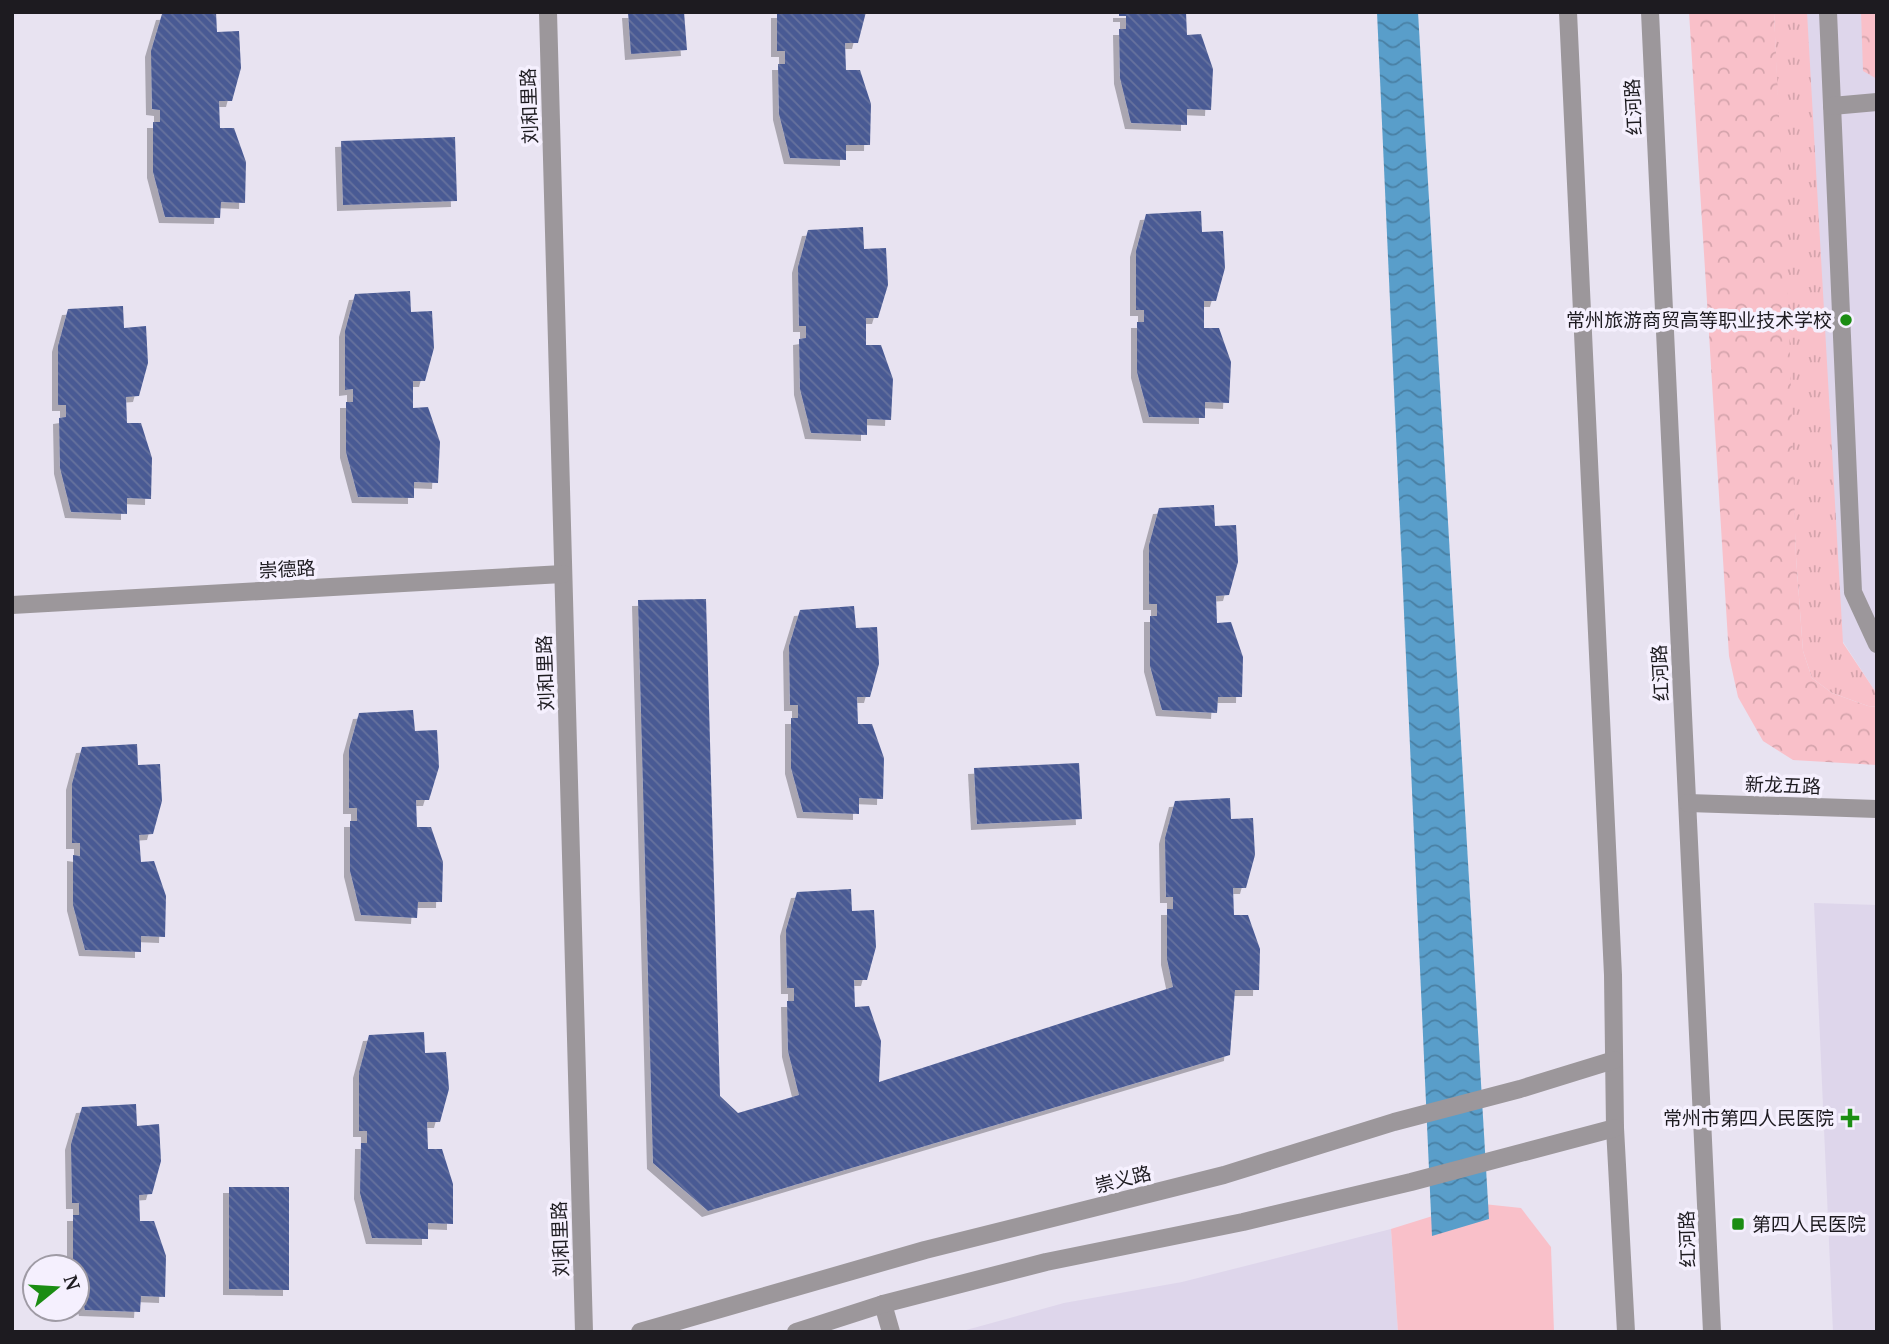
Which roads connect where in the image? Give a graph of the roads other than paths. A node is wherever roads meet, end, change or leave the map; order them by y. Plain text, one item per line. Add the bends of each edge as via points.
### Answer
1 (548, 12) edge
2 (1568, 12) edge
3 (1650, 12) edge
4 (1828, 12) edge
5 (1877, 102) edge
6 (1832, 106) junction
7 (563, 574) junction
8 (12, 605) edge
9 (1877, 644) edge
10 (1688, 803) junction
11 (1877, 808) edge
12 (1614, 1060) junction
13 (1615, 1128) junction
14 (883, 1304) junction
15 (850, 1324) edge
16 (584, 1332) edge
17 (640, 1332) edge
18 (796, 1332) edge
19 (891, 1332) edge
20 (1626, 1332) edge
21 (1712, 1332) edge

1 - 7 street, 刘和里路
2 - 12 street
3 - 10 street, 红河路
4 - 6 street
5 - 6 street
6 - 9 street via 1853,592
7 - 8 street, 崇德路
7 - 16 street, 刘和里路
10 - 11 street, 新龙五路
10 - 21 street, 红河路
12 - 13 street
12 - 17 street, 崇义路 via 1224,1175 925,1250
13 - 14 street via 1411,1182 1046,1262
13 - 20 street
14 - 15 street
14 - 19 street
15 - 18 street

